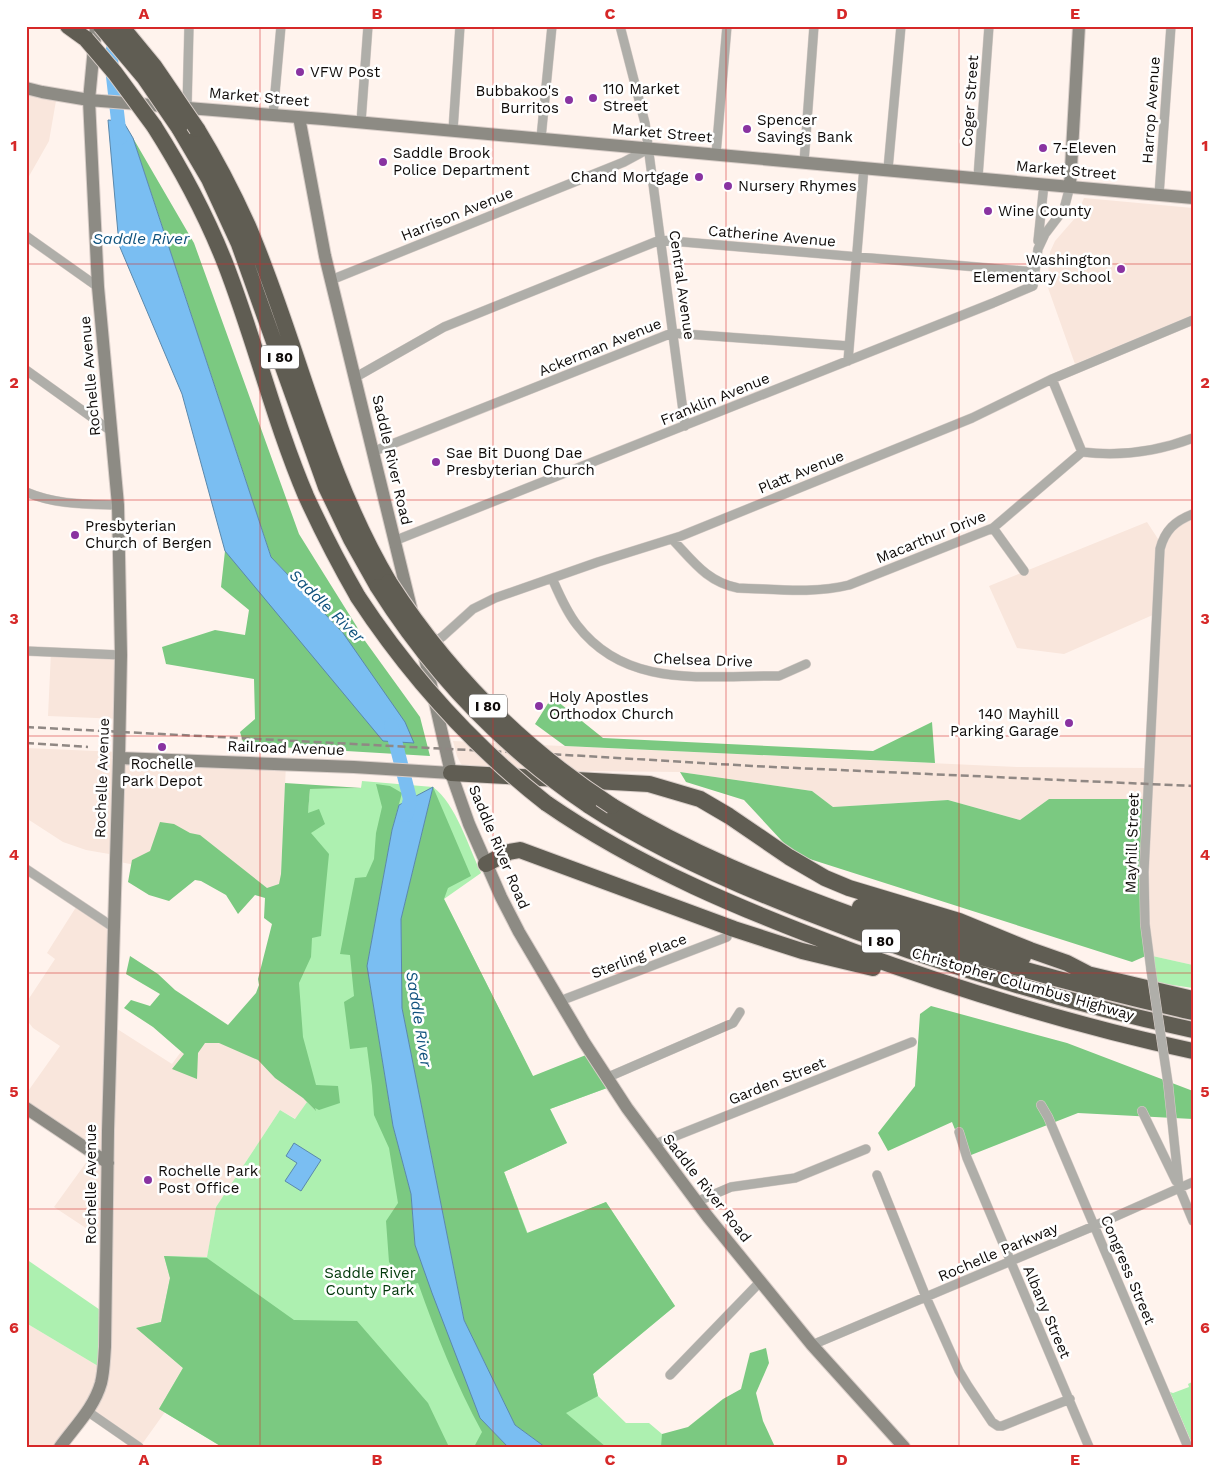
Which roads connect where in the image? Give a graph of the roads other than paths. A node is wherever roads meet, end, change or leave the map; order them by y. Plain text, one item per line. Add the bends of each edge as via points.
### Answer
1 (68, 26) edge
2 (74, 26) edge
3 (102, 26) edge
4 (121, 26) edge
5 (189, 26) edge
6 (282, 26) edge
7 (368, 26) edge
8 (460, 26) edge
9 (552, 26) edge
10 (620, 26) edge
11 (727, 26) edge
12 (814, 26) edge
13 (901, 26) edge
14 (989, 26) edge
15 (1080, 26) edge
16 (1171, 26) edge
17 (91, 32) edge
18 (26, 88) edge
19 (94, 100) junction
20 (187, 108) junction
21 (274, 115) junction
22 (299, 117) junction
23 (361, 122) junction
24 (453, 130) junction
25 (541, 138) junction
26 (648, 149) junction
27 (716, 154) junction
28 (804, 162) junction
29 (864, 167) junction
30 (888, 169) junction
31 (978, 177) junction
32 (1044, 184) junction
33 (1070, 186) junction
34 (1159, 195) junction
35 (1193, 198) edge
36 (26, 236) edge
37 (660, 240) junction
38 (1037, 252) junction
39 (856, 257) junction
40 (1035, 272) junction
41 (331, 280) junction
42 (98, 287) junction
43 (1193, 320) edge
44 (672, 333) junction
45 (849, 346) junction
46 (848, 361) junction
47 (26, 370) edge
48 (356, 377) junction
49 (1052, 379) junction
50 (685, 426) junction
51 (111, 431) junction
52 (1193, 438) edge
53 (372, 452) junction
54 (1082, 452) junction
55 (26, 492) edge
56 (118, 505) junction
57 (1193, 514) edge
58 (993, 528) junction
59 (672, 539) junction
60 (394, 541) junction
61 (1024, 570) dead end
62 (552, 578) junction
63 (383, 584) junction
64 (423, 648) junction
65 (26, 651) edge
66 (121, 655) junction
67 (806, 664) dead end
68 (119, 758) junction
69 (451, 773) junction
70 (719, 862) junction
71 (486, 864) junction
72 (26, 869) edge
73 (113, 926) junction
74 (727, 937) dead end
75 (1092, 976) junction
76 (957, 987) junction
77 (1193, 999) edge
78 (560, 1001) junction
79 (740, 1012) dead end
80 (1193, 1012) edge
81 (1193, 1030) edge
82 (912, 1042) dead end
83 (1193, 1051) edge
84 (606, 1078) junction
85 (1040, 1105) dead end
86 (26, 1108) edge
87 (1142, 1111) dead end
88 (959, 1132) dead end
89 (653, 1145) junction
90 (866, 1149) dead end
91 (108, 1163) junction
92 (877, 1176) dead end
93 (1193, 1182) edge
94 (1179, 1187) junction
95 (696, 1202) junction
96 (1193, 1221) edge
97 (1094, 1226) junction
98 (1011, 1261) junction
99 (760, 1282) junction
100 (926, 1297) junction
101 (812, 1345) junction
102 (670, 1375) dead end
103 (1070, 1399) junction
104 (88, 1411) junction
105 (60, 1447) edge
106 (139, 1447) edge
107 (904, 1447) edge
108 (1088, 1447) edge
109 (1188, 1447) edge

1 - 17 highway
2 - 17 highway, Christopher Columbus Highway / I 80
3 - 63 highway, Christopher Columbus Highway / I 80, bridge via 144,77 209,179 239,244 326,487 351,539
4 - 63 highway, Christopher Columbus Highway / I 80, bridge via 164,80 197,129 248,226 340,483
5 - 20 street
6 - 21 street
7 - 23 street
8 - 24 street
9 - 25 street
10 - 26 street, Central Avenue via 645,123
11 - 27 street
12 - 28 street
13 - 30 street
14 - 31 street, Coger Street
15 - 33 street
16 - 34 street, Harrop Avenue
17 - 19 street, Rochelle Avenue
17 - 76 highway, Christopher Columbus Highway / I 80, bridge via 115,73 154,126 208,222 245,316 306,495 331,548 358,597 403,661 447,713 488,755 546,803 614,847 704,892 805,933
18 - 19 street, Market Street
19 - 20 street, Market Street
19 - 42 street, Rochelle Avenue
20 - 21 street, Market Street
21 - 22 street, Market Street
22 - 23 street, Market Street
22 - 41 street, Saddle River Road
23 - 24 street, Market Street
24 - 25 street, Market Street
25 - 26 street, Market Street
26 - 27 street, Market Street
26 - 37 street, Central Avenue
26 - 41 street, Harrison Avenue via 624,162
27 - 28 street, Market Street
28 - 29 street, Market Street
29 - 30 street, Market Street
29 - 39 street
30 - 31 street, Market Street
31 - 32 street, Market Street
32 - 33 street, Market Street
32 - 38 street
33 - 34 street, Market Street
33 - 38 street via 1064,210 1045,234
34 - 35 street, Market Street
36 - 42 street
37 - 39 street, Catherine Avenue
37 - 44 street, Central Avenue
37 - 48 street, Catherine Avenue via 444,327
38 - 40 street
39 - 40 street, Catherine Avenue
39 - 45 street
40 - 46 street, Franklin Avenue via 1033,286
41 - 48 street, Saddle River Road
42 - 51 street, Rochelle Avenue
43 - 49 street, Platt Avenue
44 - 45 street, Ackerman Avenue
44 - 50 street, Central Avenue
44 - 53 street, Ackerman Avenue
45 - 46 street
46 - 50 street, Franklin Avenue
47 - 51 street
48 - 53 street, Saddle River Road
49 - 54 street
49 - 59 street, Platt Avenue via 972,418
50 - 60 street, Franklin Avenue
51 - 56 street, Rochelle Avenue
52 - 54 street via 1135,453
53 - 60 street, Saddle River Road
54 - 58 street, Macarthur Drive
55 - 56 street via 62,503
56 - 66 street, Rochelle Avenue
57 - 94 street, Mayhill Street, bridge via 1172,525 1160,549 1144,872 1145,924
58 - 59 street, Macarthur Drive via 848,585 815,591 728,586 708,576
58 - 61 street
59 - 62 street, Platt Avenue
60 - 64 street, Saddle River Road
62 - 64 street, Platt Avenue via 473,609 442,637
62 - 67 street, Chelsea Drive via 576,624 587,636 612,658 636,669 668,675 778,676
63 - 70 highway, Christopher Columbus Highway / I 80, bridge via 462,680 552,764 612,806
63 - 81 highway, Christopher Columbus Highway / I 80, bridge via 421,649 478,715 544,773 632,832 770,898 859,933 1004,981
64 - 69 street, Saddle River Road
65 - 66 street
66 - 68 street, Rochelle Avenue
68 - 69 street, Railroad Avenue
68 - 73 street, Rochelle Avenue
69 - 71 street, Saddle River Road
69 - 75 highway via 650,784 679,792 700,799 729,816 825,878 959,920
70 - 75 highway
70 - 80 highway, Christopher Columbus Highway / I 80 via 800,896 936,944 1046,976
71 - 76 highway via 520,850 802,951
71 - 78 street, Saddle River Road via 519,932
72 - 73 street
73 - 91 street, Rochelle Avenue
74 - 78 street, Sterling Place
75 - 77 highway
76 - 83 highway, Christopher Columbus Highway / I 80 via 1038,1012
78 - 84 street, Saddle River Road
79 - 84 street via 733,1023
82 - 89 street, Garden Street
84 - 89 street, Saddle River Road
85 - 97 street, Congress Street
86 - 91 street
87 - 94 street, Mayhill Street
88 - 98 street, Albany Street
89 - 95 street, Saddle River Road
90 - 95 street via 795,1178 731,1187
91 - 104 street, Rochelle Avenue via 103,1369 98,1391
92 - 100 street
93 - 94 street, Rochelle Parkway
94 - 96 street, Mayhill Street
94 - 97 street, Rochelle Parkway
95 - 99 street, Saddle River Road
97 - 98 street, Rochelle Parkway
97 - 109 street, Congress Street
98 - 100 street, Rochelle Parkway
98 - 103 street, Albany Street
99 - 101 street, Saddle River Road
99 - 102 street
100 - 101 street, Rochelle Parkway
100 - 103 street via 959,1370 994,1424 1002,1426
101 - 107 street, Saddle River Road
103 - 108 street, Albany Street
104 - 105 street, Rochelle Avenue
104 - 106 street

